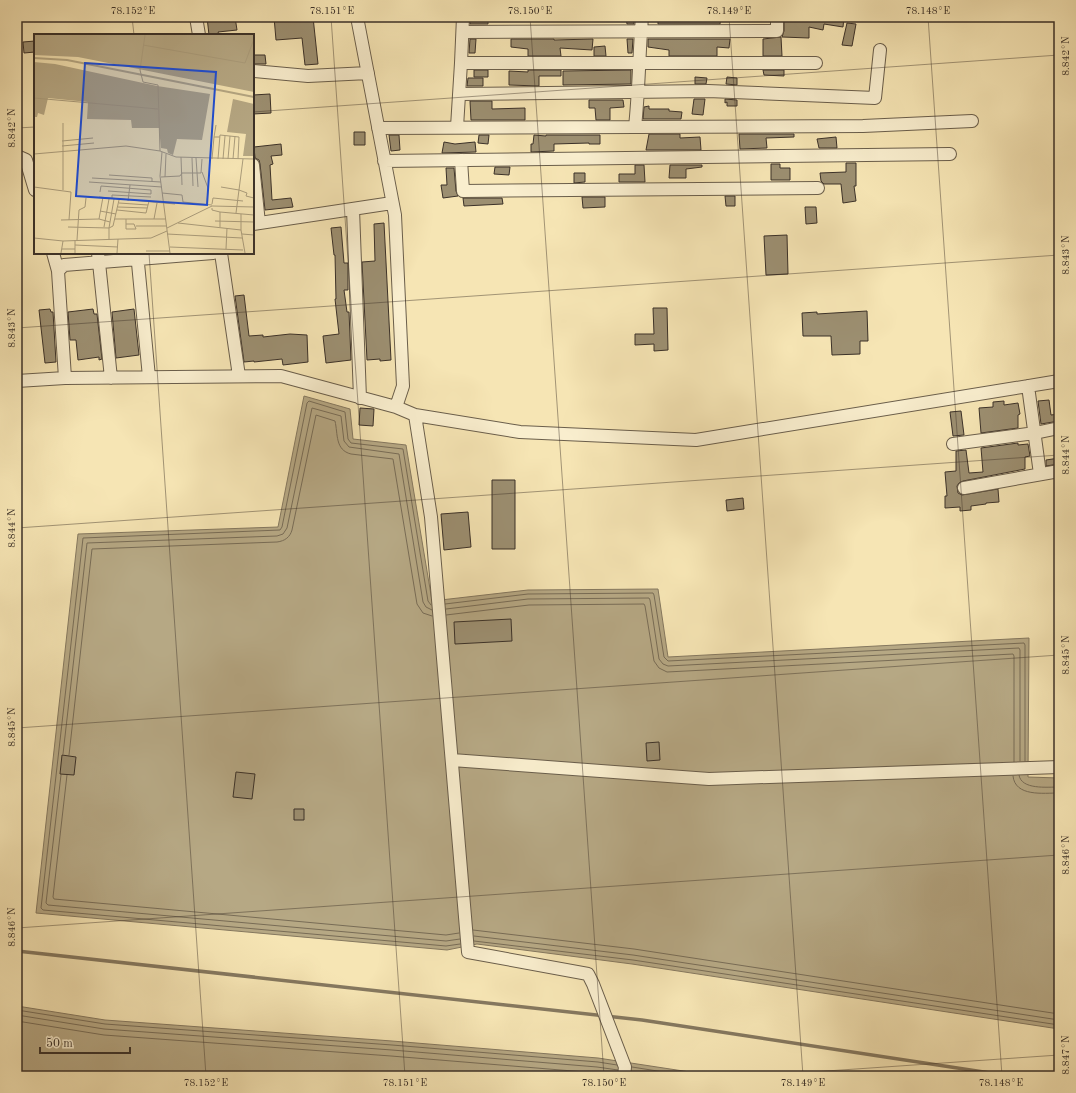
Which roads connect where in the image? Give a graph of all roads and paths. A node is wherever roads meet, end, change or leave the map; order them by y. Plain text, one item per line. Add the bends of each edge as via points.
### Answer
1 (196, 17) edge
2 (357, 17) edge
3 (463, 17) edge
4 (642, 17) edge
5 (777, 17) edge
6 (641, 31) junction
7 (463, 32) junction
8 (199, 34) edge
9 (880, 50) dead end
10 (638, 62) junction
11 (461, 63) junction
12 (816, 63) dead end
13 (254, 71) edge
14 (368, 73) junction
15 (638, 92) junction
16 (460, 94) junction
17 (972, 121) dead end
18 (457, 127) junction
19 (635, 127) junction
20 (378, 128) junction
21 (950, 154) dead end
22 (17, 156) edge
23 (461, 160) junction
24 (384, 161) junction
25 (254, 185) edge
26 (34, 187) edge
27 (818, 188) dead end
28 (392, 203) junction
29 (353, 209) junction
30 (256, 224) edge
31 (53, 254) edge
32 (188, 254) edge
33 (221, 254) edge
34 (137, 256) edge
35 (98, 258) edge
36 (58, 270) junction
37 (239, 376) junction
38 (149, 377) junction
39 (65, 378) junction
40 (111, 378) junction
41 (17, 381) edge
42 (1059, 381) edge
43 (1028, 386) junction
44 (360, 398) junction
45 (396, 407) junction
46 (415, 415) junction
47 (1059, 428) edge
48 (1035, 433) junction
49 (953, 444) dead end
50 (1059, 471) edge
51 (1040, 474) junction
52 (964, 488) dead end
53 (452, 760) junction
54 (1059, 767) edge
55 (624, 1076) edge

1 - 8 street
2 - 14 street
3 - 7 street
4 - 6 street
5 - 6 street via 778,31
6 - 7 street
6 - 10 street
7 - 11 street
9 - 15 street via 875,98 708,91
10 - 11 street
10 - 12 street
10 - 15 street
11 - 16 street
13 - 14 street via 308,76
14 - 20 street
15 - 16 street
15 - 19 street
16 - 18 street
17 - 19 street via 863,126
18 - 19 street
18 - 20 street
20 - 24 street
21 - 23 street
22 - 26 street via 26,160
23 - 24 street
23 - 27 street via 463,191
24 - 28 street
25 - 30 street
28 - 29 street
28 - 45 street via 403,386
29 - 30 street
29 - 44 street
31 - 36 street
32 - 34 street
33 - 37 street
34 - 35 street
34 - 38 street
35 - 36 street via 64,265
35 - 40 street
36 - 39 street
37 - 38 street
37 - 44 street via 281,376
38 - 40 street
39 - 40 street
39 - 41 street
42 - 43 street
43 - 46 street via 696,440 520,432
43 - 48 street
44 - 45 street
45 - 46 street
46 - 53 street via 430,517
47 - 48 street
48 - 49 street
48 - 51 street
50 - 51 street
51 - 52 street
53 - 54 street via 709,779
53 - 55 street via 468,952 588,974 620,1052 625,1067

